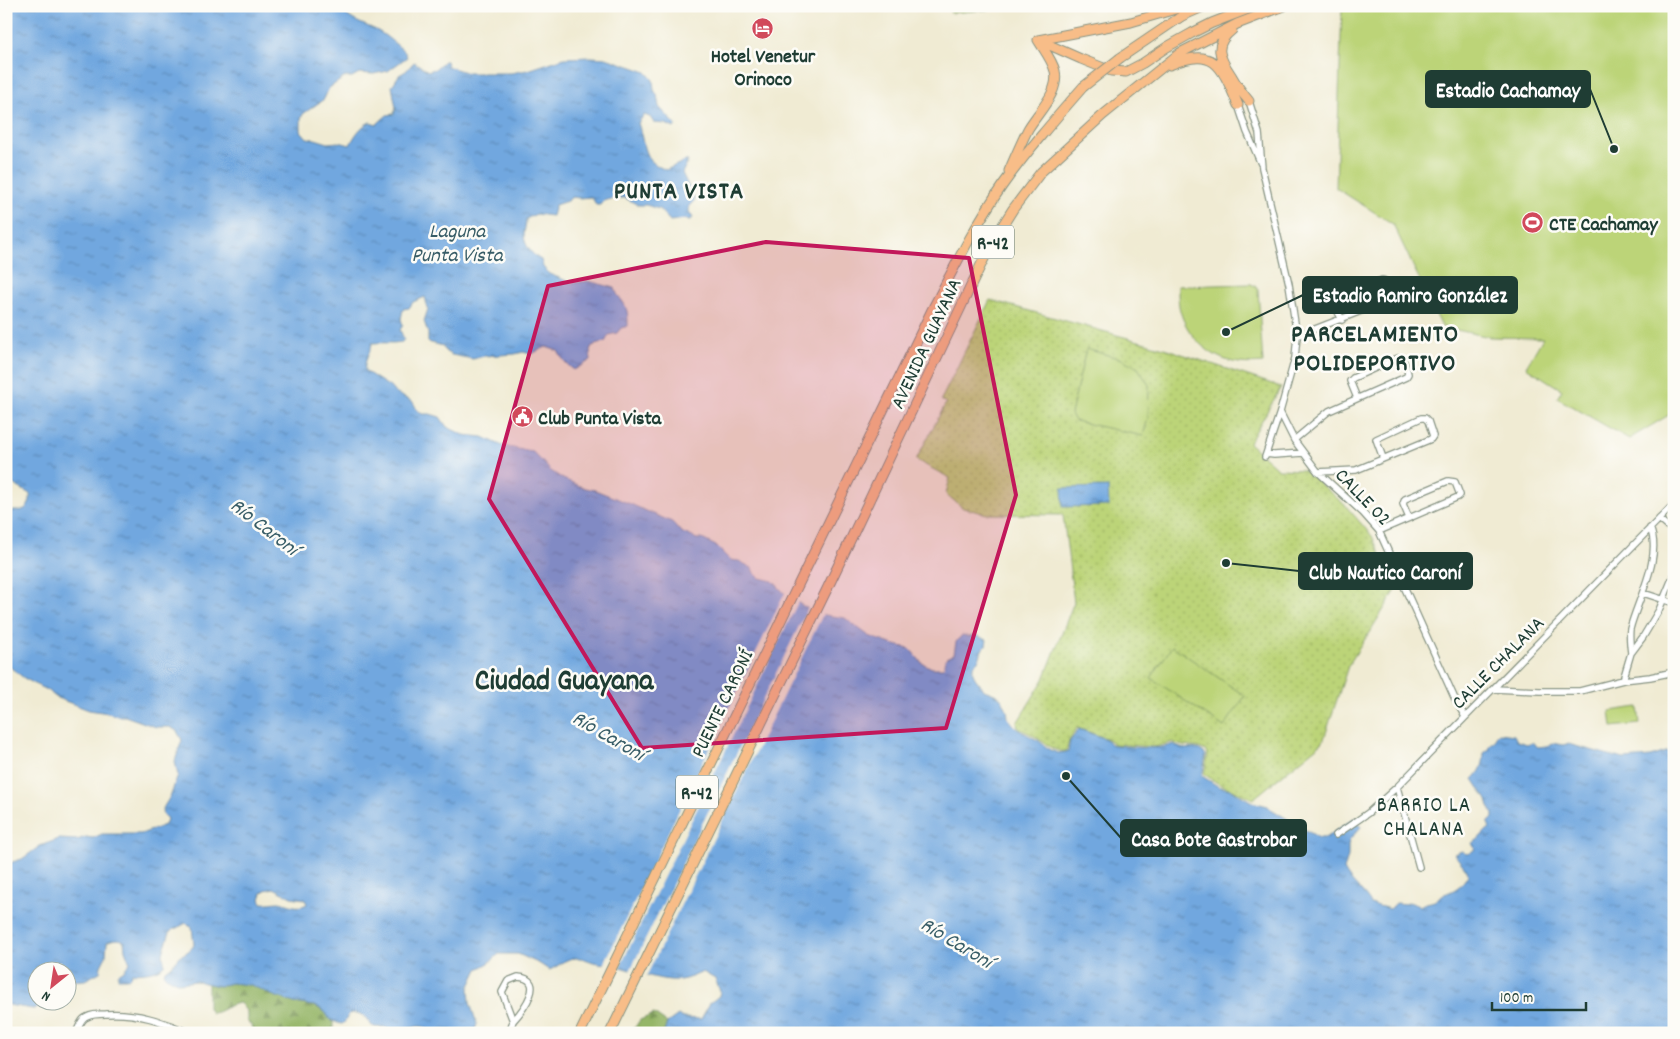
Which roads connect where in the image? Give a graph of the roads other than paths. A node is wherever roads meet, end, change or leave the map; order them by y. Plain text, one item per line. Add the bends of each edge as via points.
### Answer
1 (1186, 6) edge
2 (1205, 6) edge
3 (1256, 6) edge
4 (1284, 6) edge
5 (1258, 16) junction
6 (1038, 40) junction
7 (1156, 71) junction
8 (1249, 101) joint
9 (1238, 105) joint
10 (1262, 168) junction
11 (1001, 187) junction
12 (1342, 320) junction
13 (1297, 336) junction
14 (1357, 398) junction
15 (1280, 412) junction
16 (1294, 440) junction
17 (1303, 453) junction
18 (1383, 458) junction
19 (1318, 472) junction
20 (1674, 504) edge
21 (1409, 518) junction
22 (1659, 519) junction
23 (1650, 528) junction
24 (1379, 531) junction
25 (1674, 532) edge
26 (803, 574) joint
27 (1674, 574) edge
28 (1643, 593) junction
29 (1663, 599) junction
30 (1674, 602) edge
31 (1631, 653) junction
32 (1674, 672) edge
33 (1623, 680) junction
34 (1494, 689) junction
35 (1465, 717) junction
36 (1397, 787) junction
37 (1336, 835) dead end
38 (1419, 867) dead end
39 (513, 1021) junction
40 (76, 1033) edge
41 (190, 1033) edge
42 (509, 1033) edge
43 (580, 1033) edge
44 (610, 1033) edge

1 - 6 main road via 1131,22
2 - 11 main road, AVENIDA GUAYANA / R-42, bridge via 1182,16 1083,87 1028,150
3 - 6 main road via 1192,32 1126,72 1112,71
4 - 5 main road, AVENIDA GUAYANA / R-42
5 - 7 main road, AVENIDA GUAYANA / R-42 via 1180,53
5 - 8 main road via 1232,30 1220,43 1221,59
6 - 11 main road via 1055,72 1054,86 1029,128
7 - 9 main road via 1184,58 1202,57 1226,75
7 - 44 main road, AVENIDA GUAYANA / R-42 via 1041,172 991,244
8 - 10 street via 1259,133
9 - 10 street
10 - 13 street via 1289,284
11 - 26 main road, AVENIDA GUAYANA / R-42 via 970,236 932,310
12 - 12 street via 1392,299 1387,282 1382,280 1337,298 1334,304
12 - 13 street
13 - 15 street via 1295,358
14 - 14 street via 1406,377 1403,360 1395,359 1353,378 1350,384
14 - 16 street via 1329,410
15 - 16 street, CALLE 02
15 - 17 street via 1266,455
16 - 17 street, CALLE 02
17 - 19 street, CALLE 02
18 - 18 street via 1431,439 1428,421 1422,418 1376,439
18 - 19 street via 1356,470
19 - 24 street, CALLE 02
20 - 22 street, CALLE CHALANA
21 - 21 street via 1458,498 1460,495 1455,482 1448,480 1405,499 1403,504
21 - 24 street
22 - 23 street, CALLE CHALANA
22 - 25 street
23 - 28 street via 1654,548
23 - 34 street, CALLE CHALANA
24 - 35 street, CALLE 02
26 - 43 main road, PUENTE CARONÍ / R-42
27 - 29 street
28 - 29 street
28 - 31 street via 1630,632
29 - 30 street
29 - 31 street
31 - 33 street
32 - 33 street
33 - 34 street via 1580,691
34 - 35 street, CALLE CHALANA
35 - 36 street, CALLE CHALANA
36 - 37 street, CALLE CHALANA
36 - 38 street
39 - 39 street via 502,990 511,979 522,977 532,983 532,988 527,1002
39 - 42 street
40 - 41 street via 87,1016 132,1014

